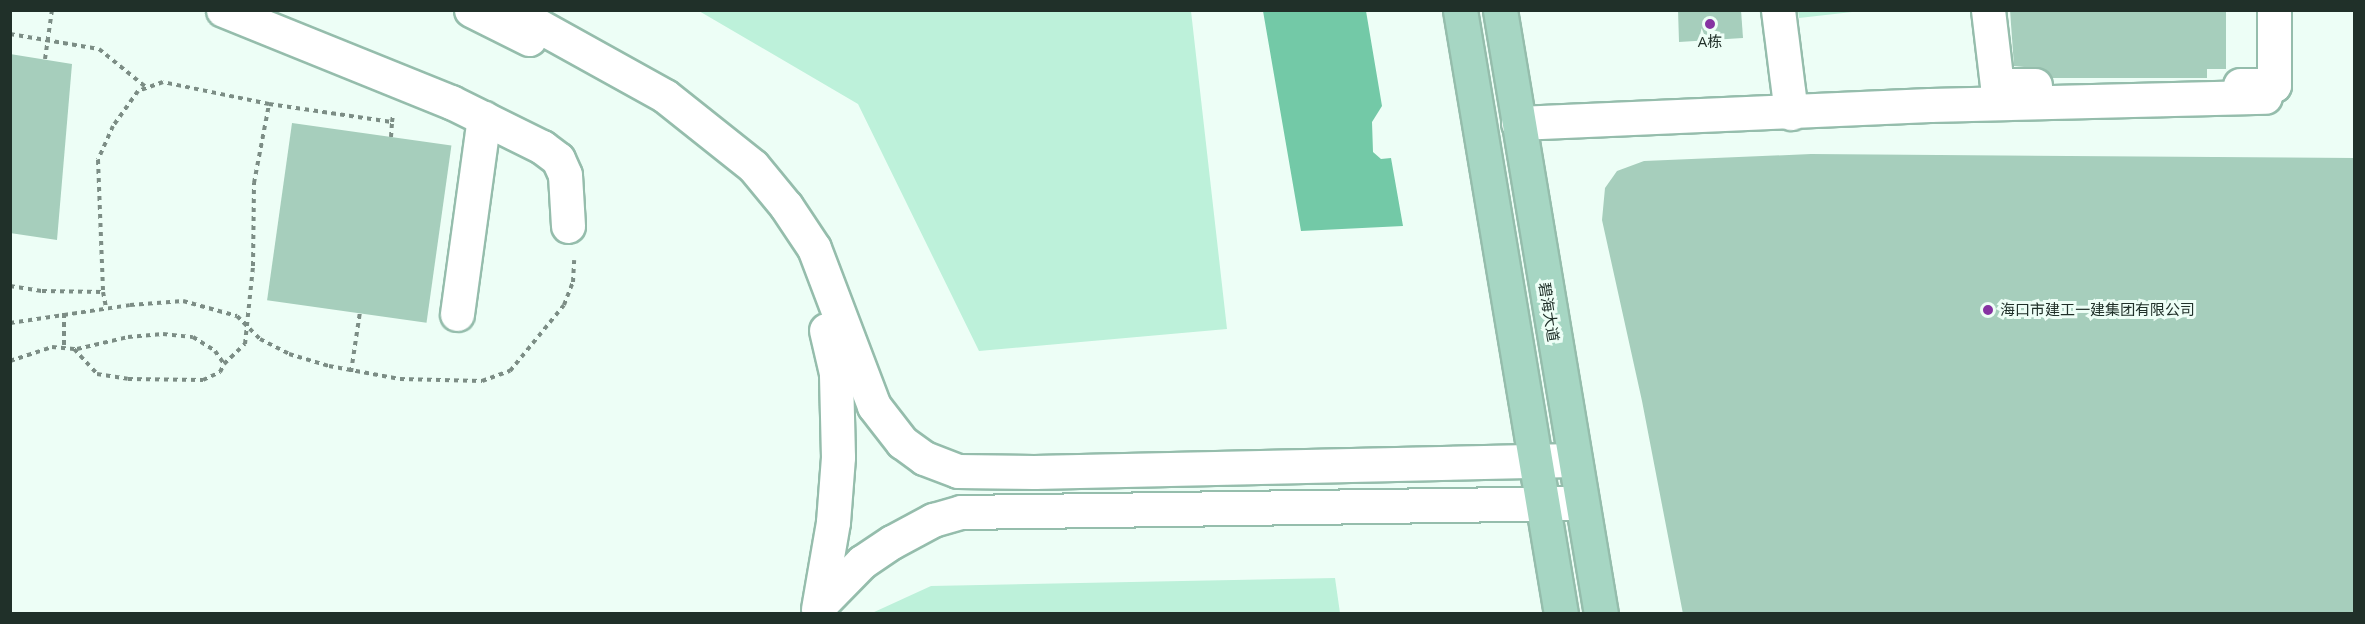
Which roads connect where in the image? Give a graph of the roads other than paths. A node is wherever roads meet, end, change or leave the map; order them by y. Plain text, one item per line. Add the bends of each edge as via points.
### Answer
1 (223, 10) edge
2 (471, 10) edge
3 (510, 10) edge
4 (1460, 10) edge
5 (1500, 10) edge
6 (1778, 10) edge
7 (1988, 10) edge
8 (2256, 10) edge
9 (2274, 10) edge
10 (2260, 91) junction
11 (1791, 112) junction
12 (484, 118) junction
13 (1518, 123) junction
14 (568, 226) road end
15 (457, 314) dead end
16 (1573, 460) junction
17 (1535, 461) junction
18 (1581, 503) junction
19 (1542, 504) junction
20 (818, 610) edge
21 (1561, 614) edge
22 (1601, 614) edge

1 - 12 street
2 - 20 street via 595,73 657,111 704,146 785,239 811,288 836,373 838,457 833,522
3 - 17 street via 665,96 753,166 814,248 874,406 902,442 924,458 958,471 1034,472
4 - 17 main road
5 - 13 main road, 碧海大道
6 - 11 street
7 - 10 street via 1997,85
8 - 10 street
9 - 10 street via 2274,85
10 - 11 street
11 - 13 street
12 - 14 street via 558,159 565,175
12 - 15 street
13 - 16 main road, 碧海大道
16 - 17 street
16 - 18 main road, 碧海大道
17 - 19 main road
18 - 19 street
18 - 22 main road, 碧海大道
19 - 20 street via 961,512 933,520 862,562
19 - 21 main road

